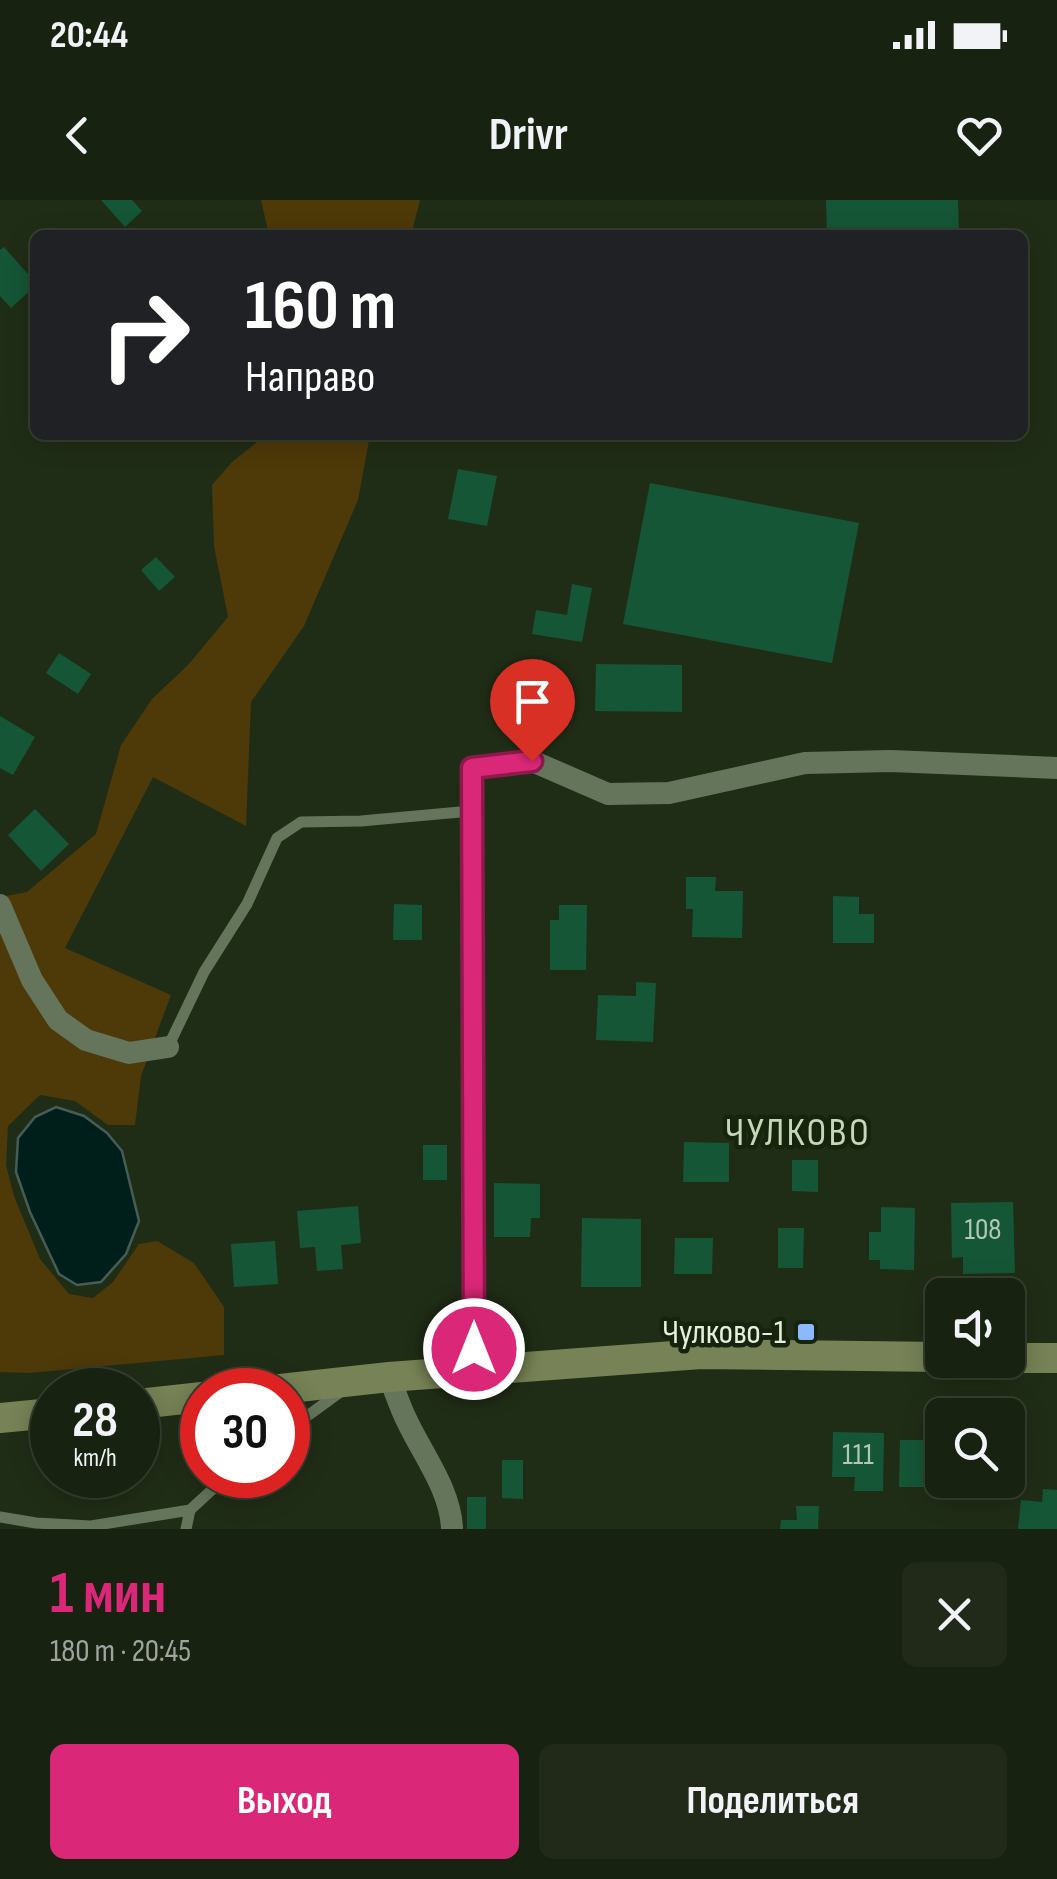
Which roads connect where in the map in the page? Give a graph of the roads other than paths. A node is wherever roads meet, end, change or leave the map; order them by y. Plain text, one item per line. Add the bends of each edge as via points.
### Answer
1 (1057, 768) edge
2 (472, 811) junction
3 (0, 904) edge
4 (168, 1047) joint
5 (925, 1357) edge
6 (1025, 1358) edge
7 (1057, 1358) edge
8 (474, 1370) junction
9 (389, 1377) junction
10 (355, 1381) junction
11 (310, 1386) edge
12 (310, 1414) edge
13 (30, 1415) edge
14 (0, 1418) edge
15 (203, 1498) edge
16 (190, 1510) junction
17 (0, 1517) edge
18 (186, 1529) edge
19 (452, 1529) edge

1 - 2 street via 805,763 669,794 608,794 532,761 472,768
2 - 4 lane via 301,822 277,838
2 - 8 street
3 - 4 street via 32,980 58,1020 86,1040 129,1054
5 - 8 main road via 701,1354
6 - 7 main road
8 - 9 main road
9 - 10 main road
9 - 19 street via 452,1515
10 - 11 main road
10 - 12 lane
13 - 14 main road
15 - 16 lane
16 - 17 lane via 91,1526
16 - 18 lane

